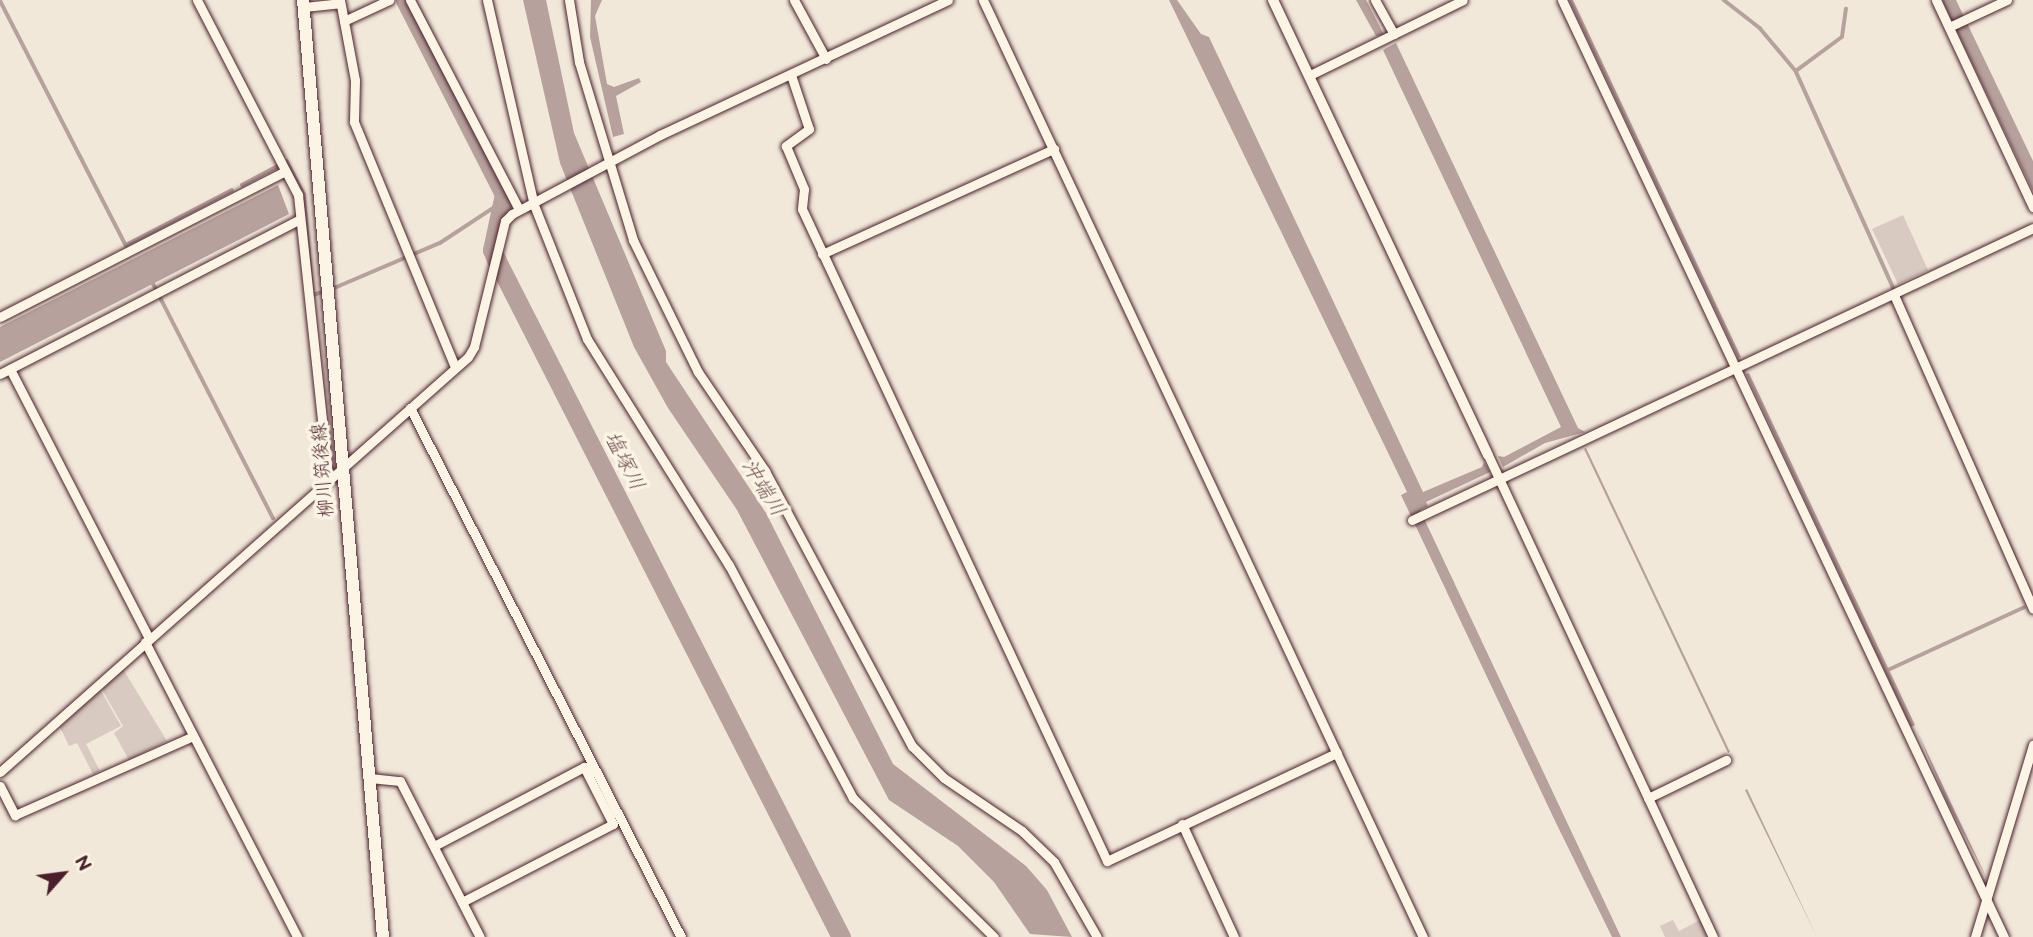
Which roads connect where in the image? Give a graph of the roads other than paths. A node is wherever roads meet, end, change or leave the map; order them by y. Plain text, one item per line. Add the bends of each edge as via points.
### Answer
1 (197, 0) edge
2 (390, 0) edge
3 (410, 0) edge
4 (486, 0) edge
5 (569, 0) edge
6 (794, 0) edge
7 (948, 0) edge
8 (983, 0) edge
9 (1273, 0) edge
10 (1375, 0) edge
11 (1463, 0) edge
12 (1562, 0) edge
13 (1936, 0) edge
14 (2007, 0) edge
15 (340, 1) edge
16 (303, 4) edge
17 (344, 21) junction
18 (1949, 27) junction
19 (1392, 35) junction
20 (826, 59) junction
21 (791, 75) junction
22 (1310, 75) junction
23 (1054, 149) junction
24 (611, 162) junction
25 (285, 171) junction
26 (533, 203) junction
27 (2033, 207) edge
28 (519, 209) junction
29 (298, 220) junction
30 (2033, 228) edge
31 (822, 254) junction
32 (1894, 295) junction
33 (0, 317) edge
34 (454, 365) junction
35 (10, 369) junction
36 (1737, 369) junction
37 (0, 374) edge
38 (410, 408) junction
39 (1488, 455) joint
40 (341, 468) junction
41 (1498, 476) junction
42 (328, 477) junction
43 (1412, 520) dead end
44 (2033, 608) edge
45 (147, 640) junction
46 (193, 736) junction
47 (2033, 746) edge
48 (1337, 753) junction
49 (1726, 760) dead end
50 (0, 772) edge
51 (370, 778) junction
52 (0, 786) edge
53 (1647, 798) junction
54 (1182, 824) junction
55 (434, 846) junction
56 (1986, 900) junction
57 (462, 902) junction
58 (297, 937) edge
59 (383, 937) edge
60 (480, 937) edge
61 (681, 937) edge
62 (994, 937) edge
63 (1097, 937) edge
64 (1234, 937) edge
65 (1423, 937) edge
66 (1713, 937) edge
67 (1975, 937) edge
68 (2004, 937) edge

1 - 25 street
2 - 17 street
3 - 28 street
4 - 26 street
5 - 24 street via 579,62
6 - 20 street
7 - 20 street
8 - 23 street
9 - 22 street
10 - 19 street
11 - 19 street
12 - 36 street
13 - 18 street
14 - 18 street
15 - 16 street
15 - 17 street
16 - 40 main road, 柳川筑後線
17 - 34 street via 355,80 354,122
18 - 27 street
19 - 22 street
20 - 21 street
21 - 24 street
21 - 31 street via 809,129 786,146 804,189 802,209
22 - 39 street
23 - 31 street
23 - 48 street
24 - 26 street
24 - 63 street via 633,240 698,372 765,471 912,746 944,778 1022,831 1054,862
25 - 29 street via 298,195
25 - 33 street
26 - 28 street
26 - 62 street via 587,339 729,565 853,798
28 - 34 street via 505,221 474,347
29 - 35 street
29 - 42 street via 315,324
30 - 32 street
31 - 54 street via 1107,861
32 - 36 street
32 - 44 street
34 - 38 street
35 - 37 street
35 - 45 street
36 - 41 street
36 - 56 street
38 - 40 street
38 - 61 street
39 - 41 street
40 - 42 street
40 - 51 main road, 柳川筑後線
41 - 43 street
41 - 53 street
42 - 45 street
45 - 46 street
45 - 50 street
46 - 52 street via 15,815
46 - 58 street
47 - 56 street
48 - 54 street
48 - 65 street
49 - 53 street
51 - 55 street via 400,781
51 - 59 main road, 柳川筑後線
53 - 66 street
54 - 64 street
55 - 57 street
55 - 57 street via 584,766 613,824
56 - 67 street
56 - 68 street
57 - 60 street

